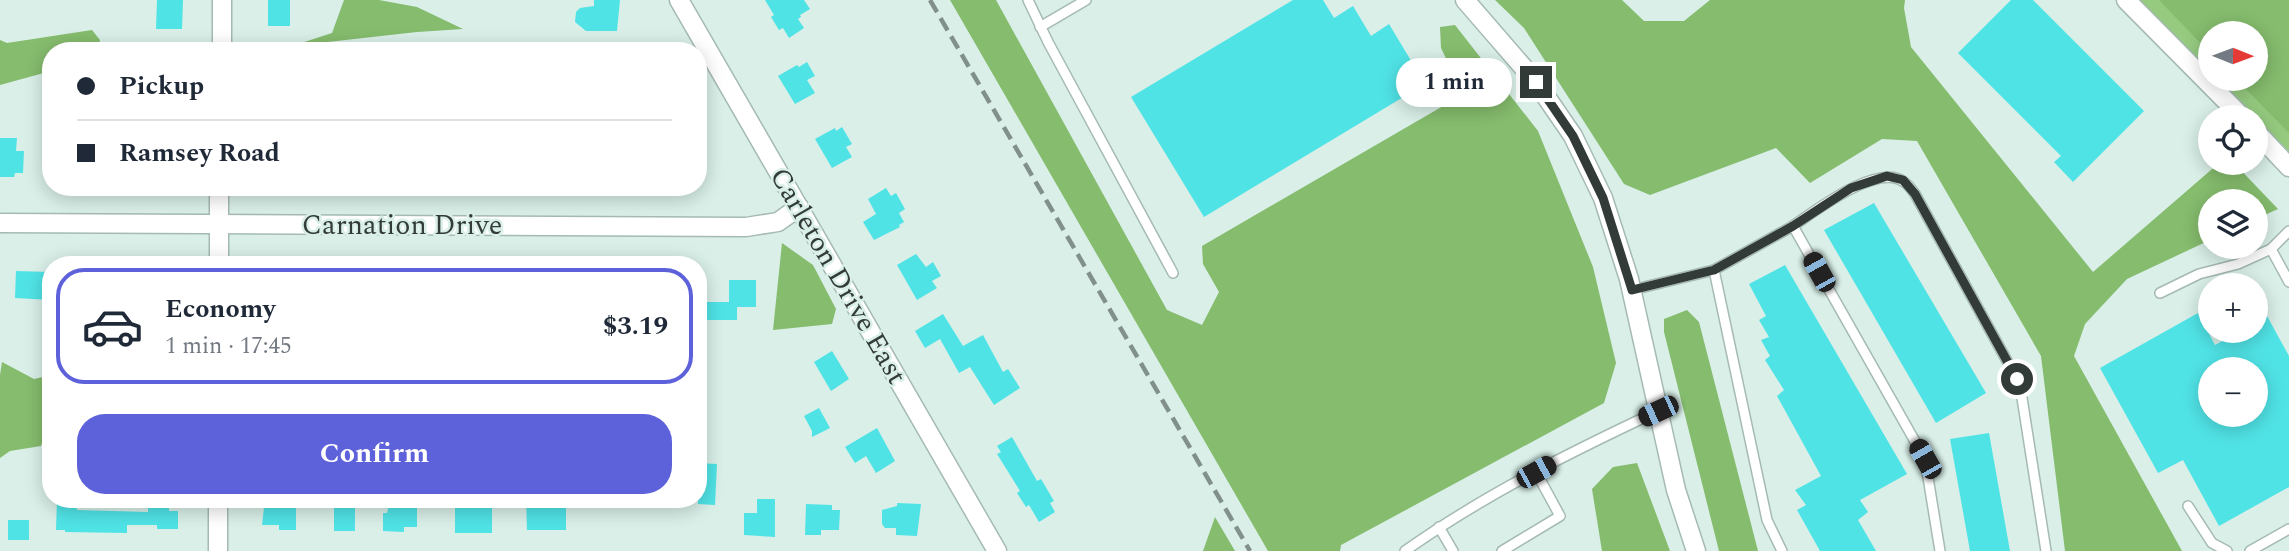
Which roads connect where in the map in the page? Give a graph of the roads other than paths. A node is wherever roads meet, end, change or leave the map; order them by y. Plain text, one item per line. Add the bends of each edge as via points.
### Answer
1 (222, 0) edge
2 (679, 0) edge
3 (1028, 0) edge
4 (1086, 0) edge
5 (1465, 0) edge
6 (2126, 0) edge
7 (1040, 27) junction
8 (222, 42) edge
9 (703, 42) edge
10 (707, 48) edge
11 (2230, 105) edge
12 (2268, 145) edge
13 (2289, 167) edge
14 (219, 196) edge
15 (799, 207) junction
16 (0, 223) edge
17 (218, 224) junction
18 (1793, 226) junction
19 (2289, 231) edge
20 (2271, 249) junction
21 (219, 256) edge
22 (1714, 270) junction
23 (1173, 273) dead end
24 (2289, 282) edge
25 (1632, 290) junction
26 (2160, 293) dead end
27 (1658, 411) junction
28 (1536, 472) junction
29 (2188, 506) dead end
30 (218, 508) edge
31 (1438, 527) junction
32 (2289, 529) edge
33 (218, 551) edge
34 (998, 551) edge
35 (1405, 551) edge
36 (1453, 551) edge
37 (1502, 551) edge
38 (1696, 551) edge
39 (1782, 551) edge
40 (1940, 551) edge
41 (2046, 551) edge
42 (2227, 551) edge
43 (2250, 551) edge

1 - 8 street
2 - 9 street, Carleton Drive East
3 - 7 lane
4 - 7 lane
5 - 25 street via 1536,82 1573,136 1603,198
6 - 11 street
7 - 23 lane
10 - 15 street, Carleton Drive East
12 - 13 street
14 - 17 street
15 - 17 street, Carnation Drive via 778,222 746,227
15 - 34 street, Carleton Drive East
16 - 17 street, Carnation Drive
17 - 21 street
18 - 22 lane
18 - 40 lane via 1925,459
18 - 41 lane via 1851,188 1887,176 1903,180 1915,194 2017,379
19 - 20 lane
20 - 24 lane
20 - 26 lane
22 - 25 lane
22 - 39 lane via 1767,520
25 - 27 street
27 - 28 lane
27 - 38 street
28 - 31 lane
28 - 37 lane via 1560,516
29 - 42 lane via 2212,543
30 - 33 street
31 - 35 lane
31 - 36 lane
32 - 43 lane

